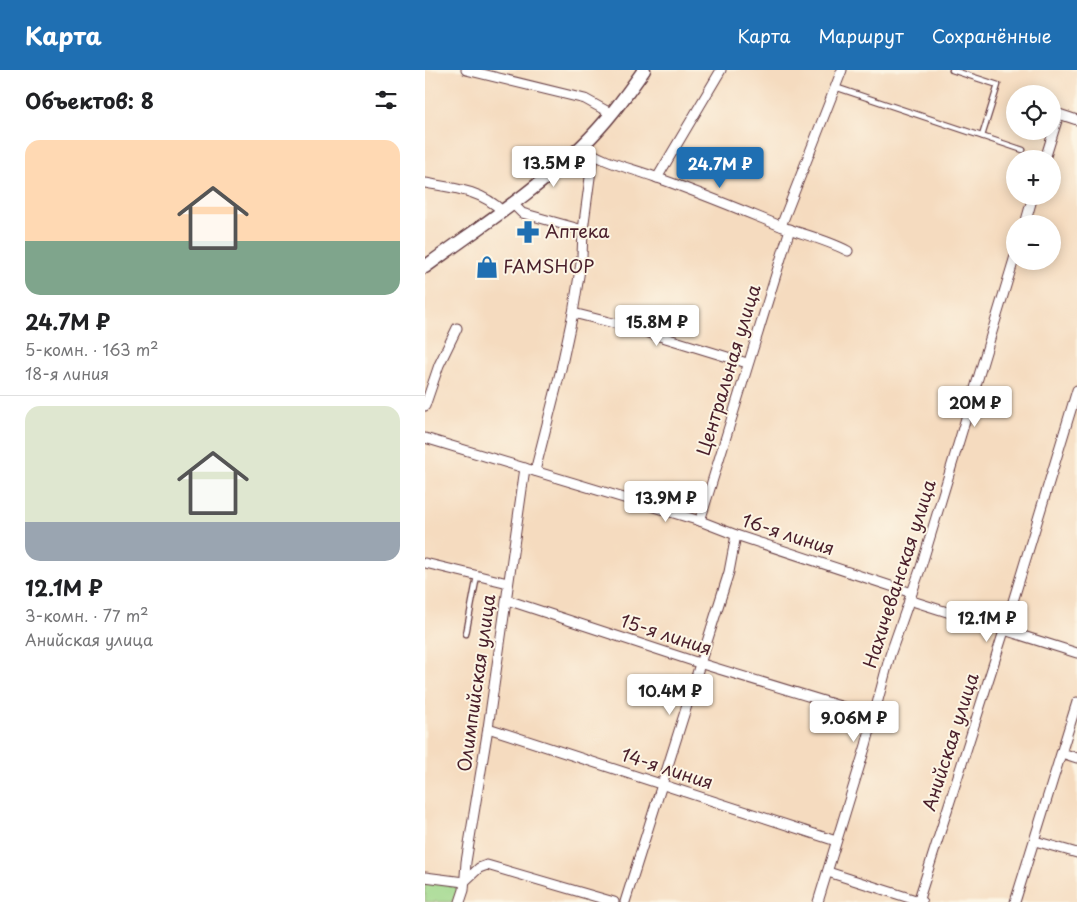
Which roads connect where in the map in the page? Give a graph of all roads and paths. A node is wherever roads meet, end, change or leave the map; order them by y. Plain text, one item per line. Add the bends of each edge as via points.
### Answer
1 (466, 70) edge
2 (644, 70) edge
3 (721, 70) edge
4 (842, 70) edge
5 (952, 70) edge
6 (835, 87) junction
7 (612, 114) junction
8 (1077, 120) edge
9 (983, 136) junction
10 (581, 146) junction
11 (1023, 150) dead end
12 (1048, 150) edge
13 (593, 155) junction
14 (657, 178) junction
15 (425, 183) edge
16 (507, 207) junction
17 (785, 227) junction
18 (583, 230) junction
19 (848, 250) dead end
20 (425, 267) edge
21 (1011, 270) edge
22 (573, 312) junction
23 (457, 328) dead end
24 (747, 363) junction
25 (1077, 390) edge
26 (425, 406) edge
27 (1073, 415) edge
28 (425, 438) edge
29 (525, 468) junction
30 (535, 470) junction
31 (700, 521) junction
32 (736, 535) junction
33 (425, 563) edge
34 (477, 576) junction
35 (508, 583) junction
36 (910, 596) junction
37 (507, 600) junction
38 (1004, 631) junction
39 (466, 634) dead end
40 (1077, 654) edge
41 (699, 663) junction
42 (1077, 702) edge
43 (873, 716) junction
44 (488, 728) junction
45 (1062, 753) junction
46 (1077, 758) edge
47 (660, 784) junction
48 (1035, 840) junction
49 (836, 841) junction
50 (1077, 854) edge
51 (828, 872) junction
52 (425, 877) edge
53 (465, 882) junction
54 (460, 902) edge
55 (613, 902) edge
56 (625, 902) edge
57 (818, 902) edge
58 (919, 902) edge
59 (1015, 902) edge

1 - 7 street via 585,99
2 - 7 street
3 - 14 street
4 - 6 street, Центральная улица
5 - 9 lane via 998,84
6 - 9 lane
6 - 17 street, Центральная улица
7 - 10 street
8 - 12 street via 1059,114
9 - 11 lane
10 - 13 street
10 - 16 street
13 - 14 street
13 - 18 street
14 - 17 street
15 - 16 street via 481,195
16 - 18 street
16 - 20 street
17 - 19 street
17 - 24 street, Центральная улица
18 - 22 street
21 - 36 street, Нахичеванская улица
22 - 24 street
22 - 30 street
23 - 26 street via 439,365
24 - 31 street, Центральная улица
25 - 27 street, Анийская улица
27 - 38 street, Анийская улица
28 - 29 street, 16-я линия
29 - 30 street, 16-я линия
29 - 35 street, Олимпийская улица
30 - 31 street, 16-я линия
31 - 32 street, 16-я линия
32 - 36 street, 16-я линия
32 - 41 street via 729,572
33 - 34 street
34 - 35 street
34 - 39 lane
35 - 37 street, Олимпийская улица
36 - 38 street, 16-я линия
36 - 43 street, Нахичеванская улица
37 - 41 street, 15-я линия
37 - 44 street, Олимпийская улица
38 - 40 street, 16-я линия
38 - 58 street, Анийская улица
41 - 43 street, 15-я линия
41 - 47 street
42 - 45 street
43 - 49 street, Нахичеванская улица
44 - 47 street, 14-я линия
44 - 53 street, Олимпийская улица via 465,862
45 - 46 street
45 - 48 street
47 - 49 street, 14-я линия
47 - 56 street
48 - 50 street
48 - 59 street
49 - 51 street, Нахичеванская улица
51 - 57 street, Нахичеванская улица
51 - 58 street
52 - 53 street
53 - 54 street, Олимпийская улица
53 - 55 street via 479,868 487,865

